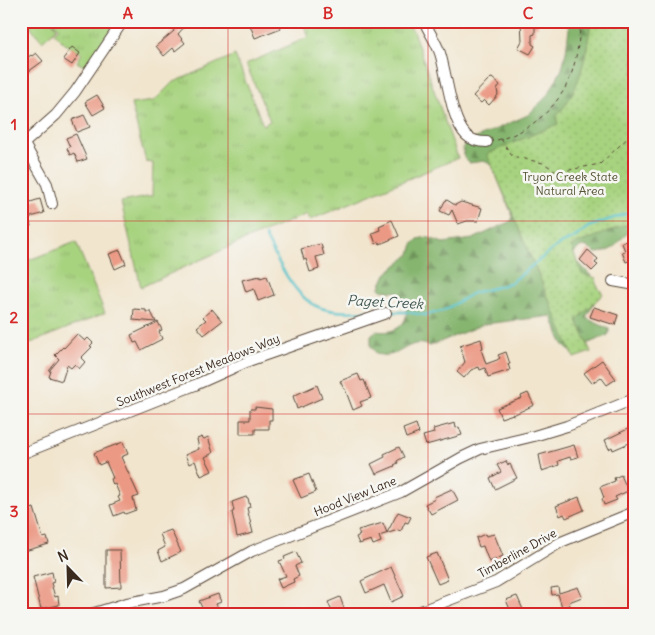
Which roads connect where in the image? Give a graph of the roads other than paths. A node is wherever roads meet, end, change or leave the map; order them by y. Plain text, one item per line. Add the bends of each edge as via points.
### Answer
1 (123, 21) edge
2 (424, 21) edge
3 (488, 142) road end
4 (23, 145) edge
5 (52, 204) dead end
6 (613, 281) dead end
7 (634, 282) edge
8 (386, 313) dead end
9 (629, 401) dead end
10 (21, 454) edge
11 (634, 512) edge
12 (91, 614) edge
13 (413, 614) edge

1 - 4 street via 75,92 56,115
2 - 3 street via 439,51 460,128 470,139
4 - 5 street via 47,184
6 - 7 street
8 - 10 street, Southwest Forest Meadows Way via 251,360
9 - 12 street, Hood View Lane via 567,426 480,449 401,492 252,551 184,589
11 - 13 street, Timberline Drive via 561,542 496,582

